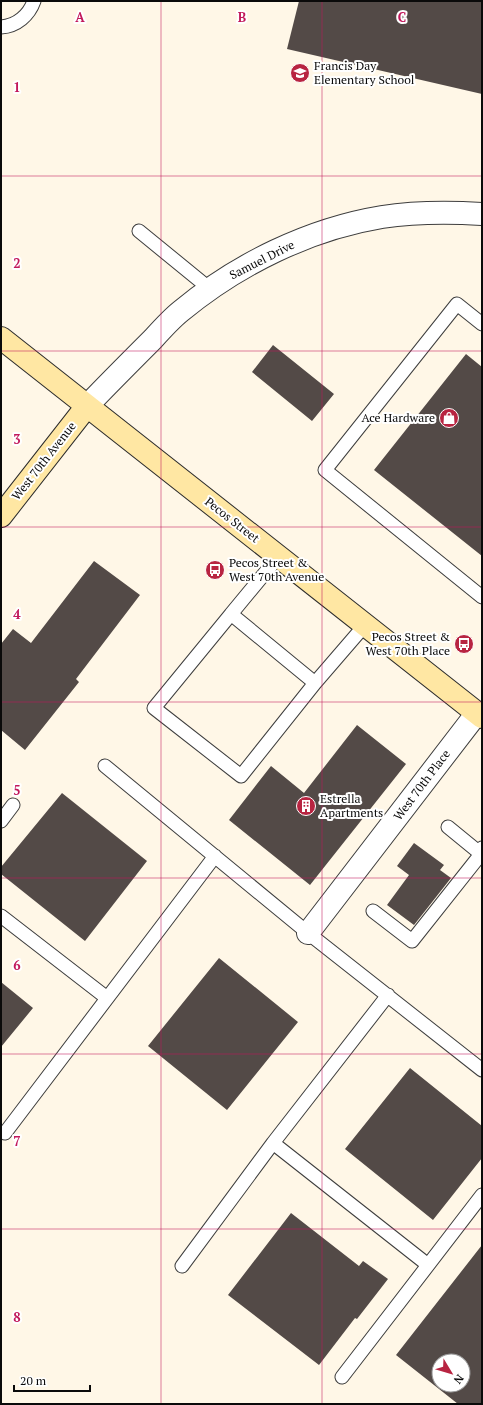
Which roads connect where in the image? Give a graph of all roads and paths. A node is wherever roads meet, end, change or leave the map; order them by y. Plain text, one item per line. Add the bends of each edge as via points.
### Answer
1 (34, 1) edge
2 (1, 27) edge
3 (482, 214) edge
4 (139, 232) dead end
5 (210, 289) junction
6 (482, 324) edge
7 (1, 338) edge
8 (87, 406) junction
9 (1, 516) edge
10 (279, 556) junction
11 (482, 597) edge
12 (231, 614) junction
13 (365, 625) junction
14 (316, 683) junction
15 (480, 715) edge
16 (105, 766) dead end
17 (13, 805) dead end
18 (1, 820) edge
19 (448, 827) dead end
20 (481, 851) edge
21 (215, 856) junction
22 (373, 911) dead end
23 (1, 916) edge
24 (308, 933) junction
25 (388, 995) junction
26 (107, 998) junction
27 (482, 1070) edge
28 (5, 1133) dead end
29 (273, 1142) junction
30 (482, 1195) edge
31 (428, 1265) junction
32 (182, 1266) dead end
33 (342, 1377) dead end

1 - 2 lane via 28,14 18,22
3 - 5 street, Samuel Drive via 408,214 382,217 325,231 276,251
4 - 5 lane
5 - 8 street, Samuel Drive via 180,311
6 - 11 lane via 457,304 325,470
7 - 8 main road, Pecos Street
8 - 9 main road, West 70th Avenue
8 - 10 main road, Pecos Street
10 - 12 lane
10 - 13 main road, Pecos Street
12 - 14 lane
12 - 14 lane via 154,708 242,776
13 - 14 lane
13 - 15 main road, Pecos Street
15 - 24 street, West 70th Place
16 - 21 lane
17 - 18 lane
19 - 20 lane
20 - 22 lane via 412,941
21 - 24 lane
21 - 26 lane
23 - 26 lane
24 - 25 lane
25 - 27 lane
25 - 29 lane
26 - 28 lane
29 - 31 lane
29 - 32 lane
30 - 31 lane
31 - 33 lane

